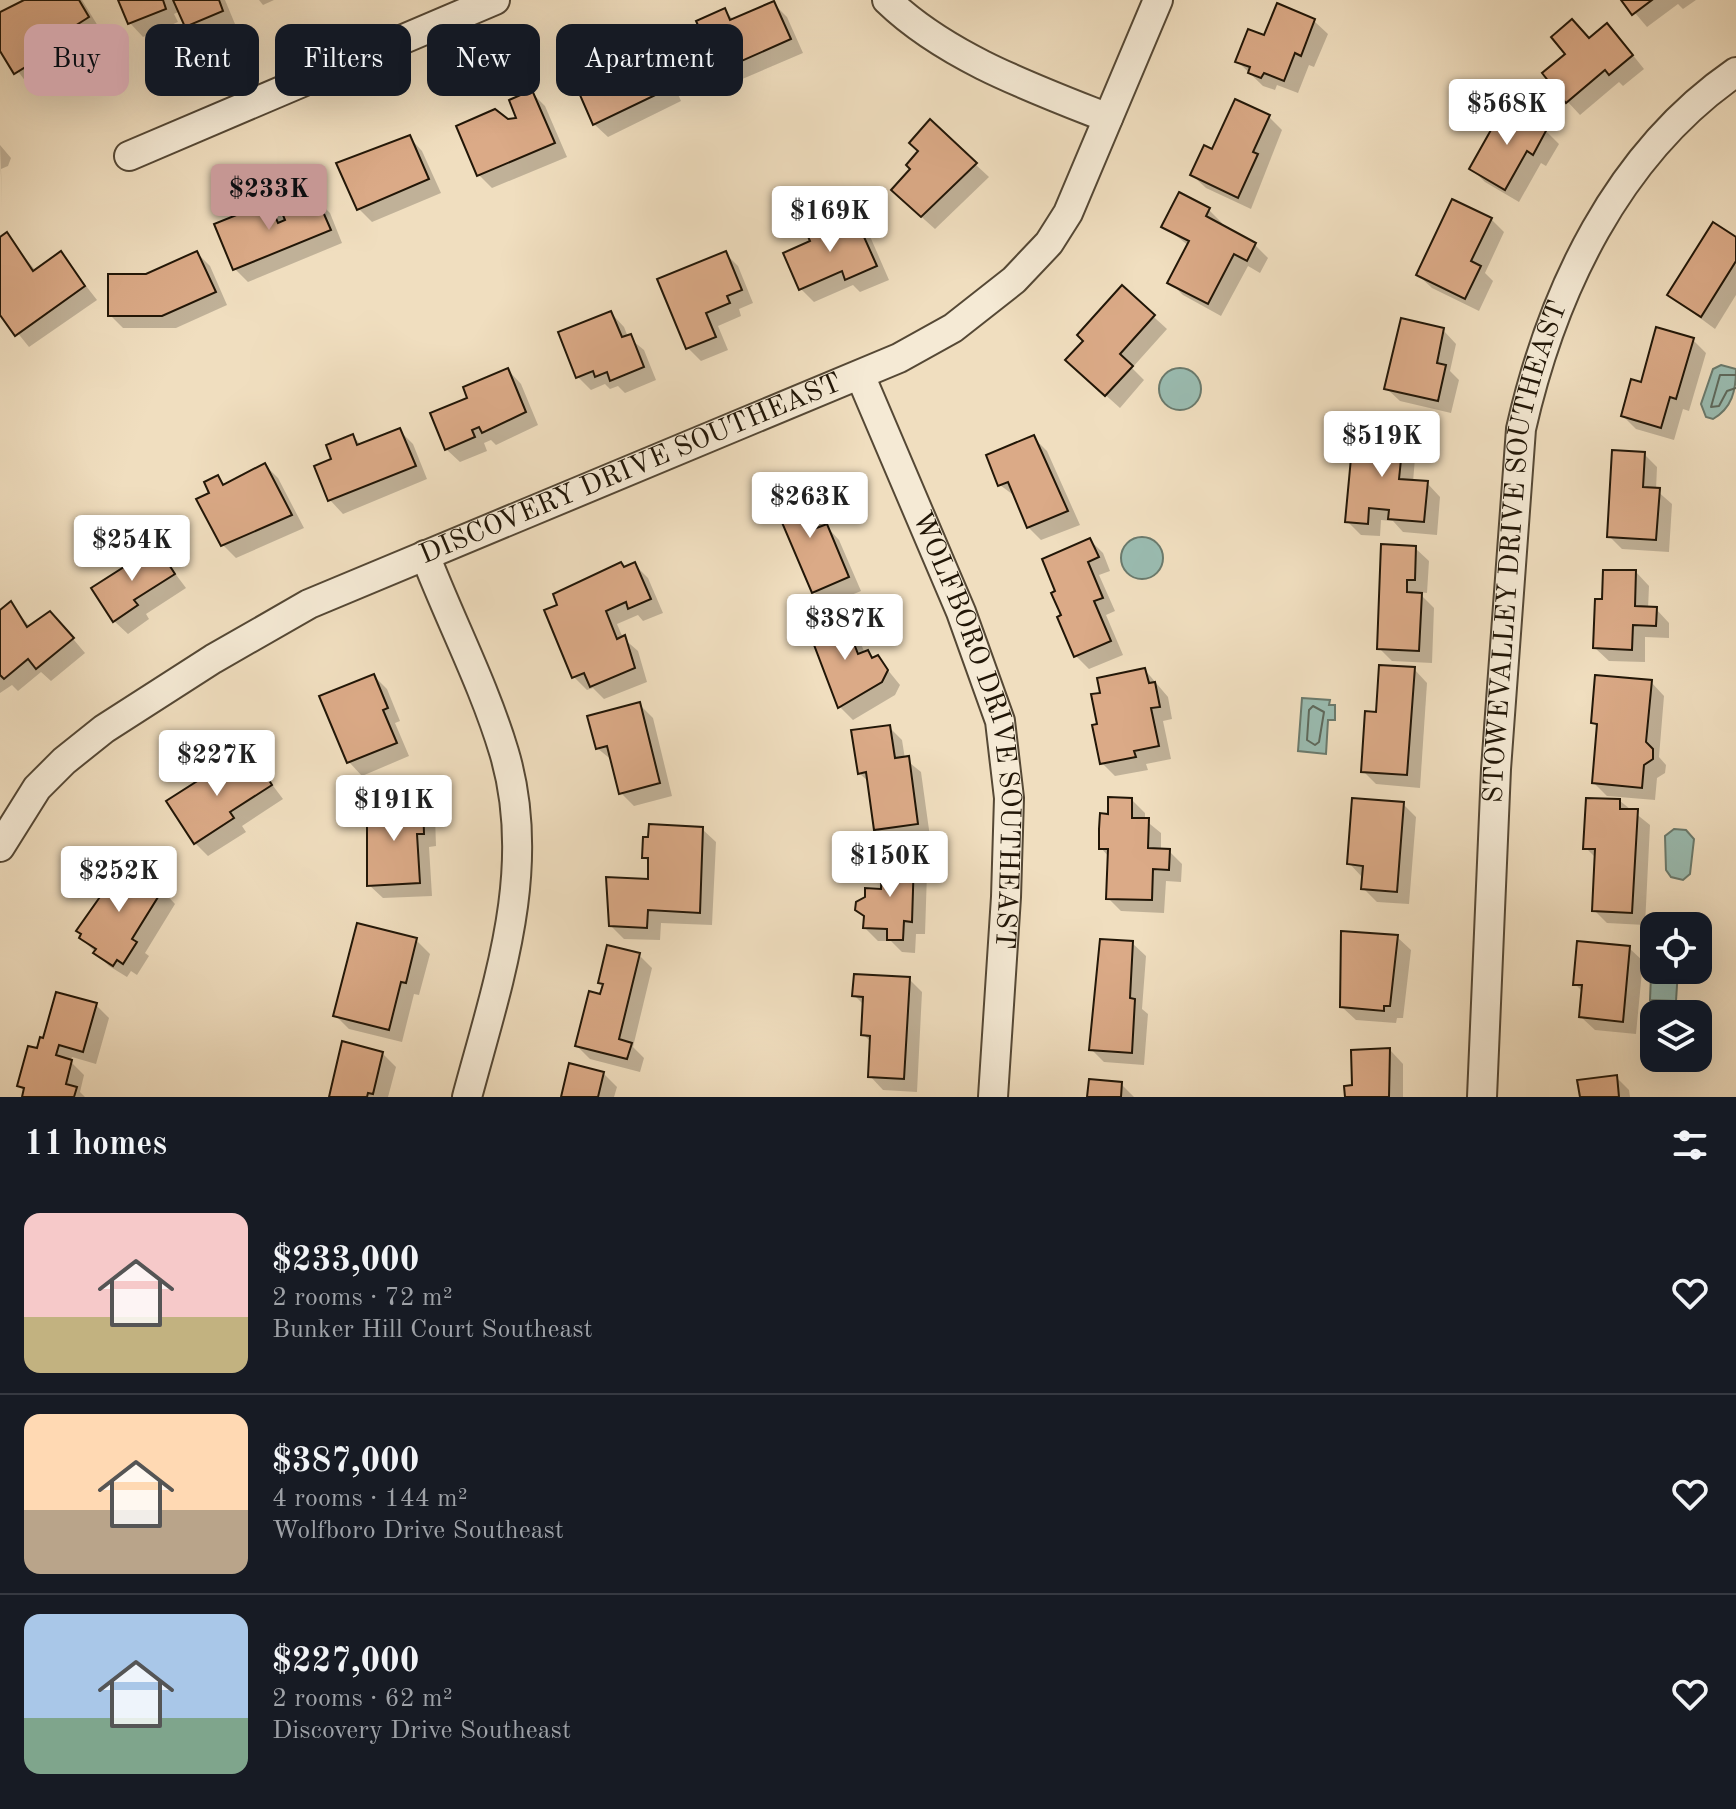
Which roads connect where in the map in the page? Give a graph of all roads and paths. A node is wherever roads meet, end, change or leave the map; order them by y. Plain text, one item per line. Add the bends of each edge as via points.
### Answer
1 (495, 0) edge
2 (887, 0) edge
3 (1158, 0) edge
4 (1736, 72) edge
5 (1108, 118) junction
6 (129, 156) dead end
7 (860, 375) junction
8 (425, 555) junction
9 (0, 847) edge
10 (467, 1097) edge
11 (993, 1097) edge
12 (1482, 1097) edge

1 - 6 street
2 - 5 street via 910,22 987,66
3 - 5 street, DISCOVERY DRIVE SOUTHEAST
4 - 12 street, STOWEVALLEY DRIVE SOUTHEAST via 1684,115 1623,189 1559,300 1532,375 1520,441 1496,769
5 - 7 street, DISCOVERY DRIVE SOUTHEAST via 1068,213 1049,243 1014,280 953,328
7 - 8 street, DISCOVERY DRIVE SOUTHEAST
7 - 11 street, WOLFBORO DRIVE SOUTHEAST via 961,612 1000,721 1009,798
8 - 9 street, DISCOVERY DRIVE SOUTHEAST via 309,604 104,729 37,788
8 - 10 street via 504,753 518,839 516,905

